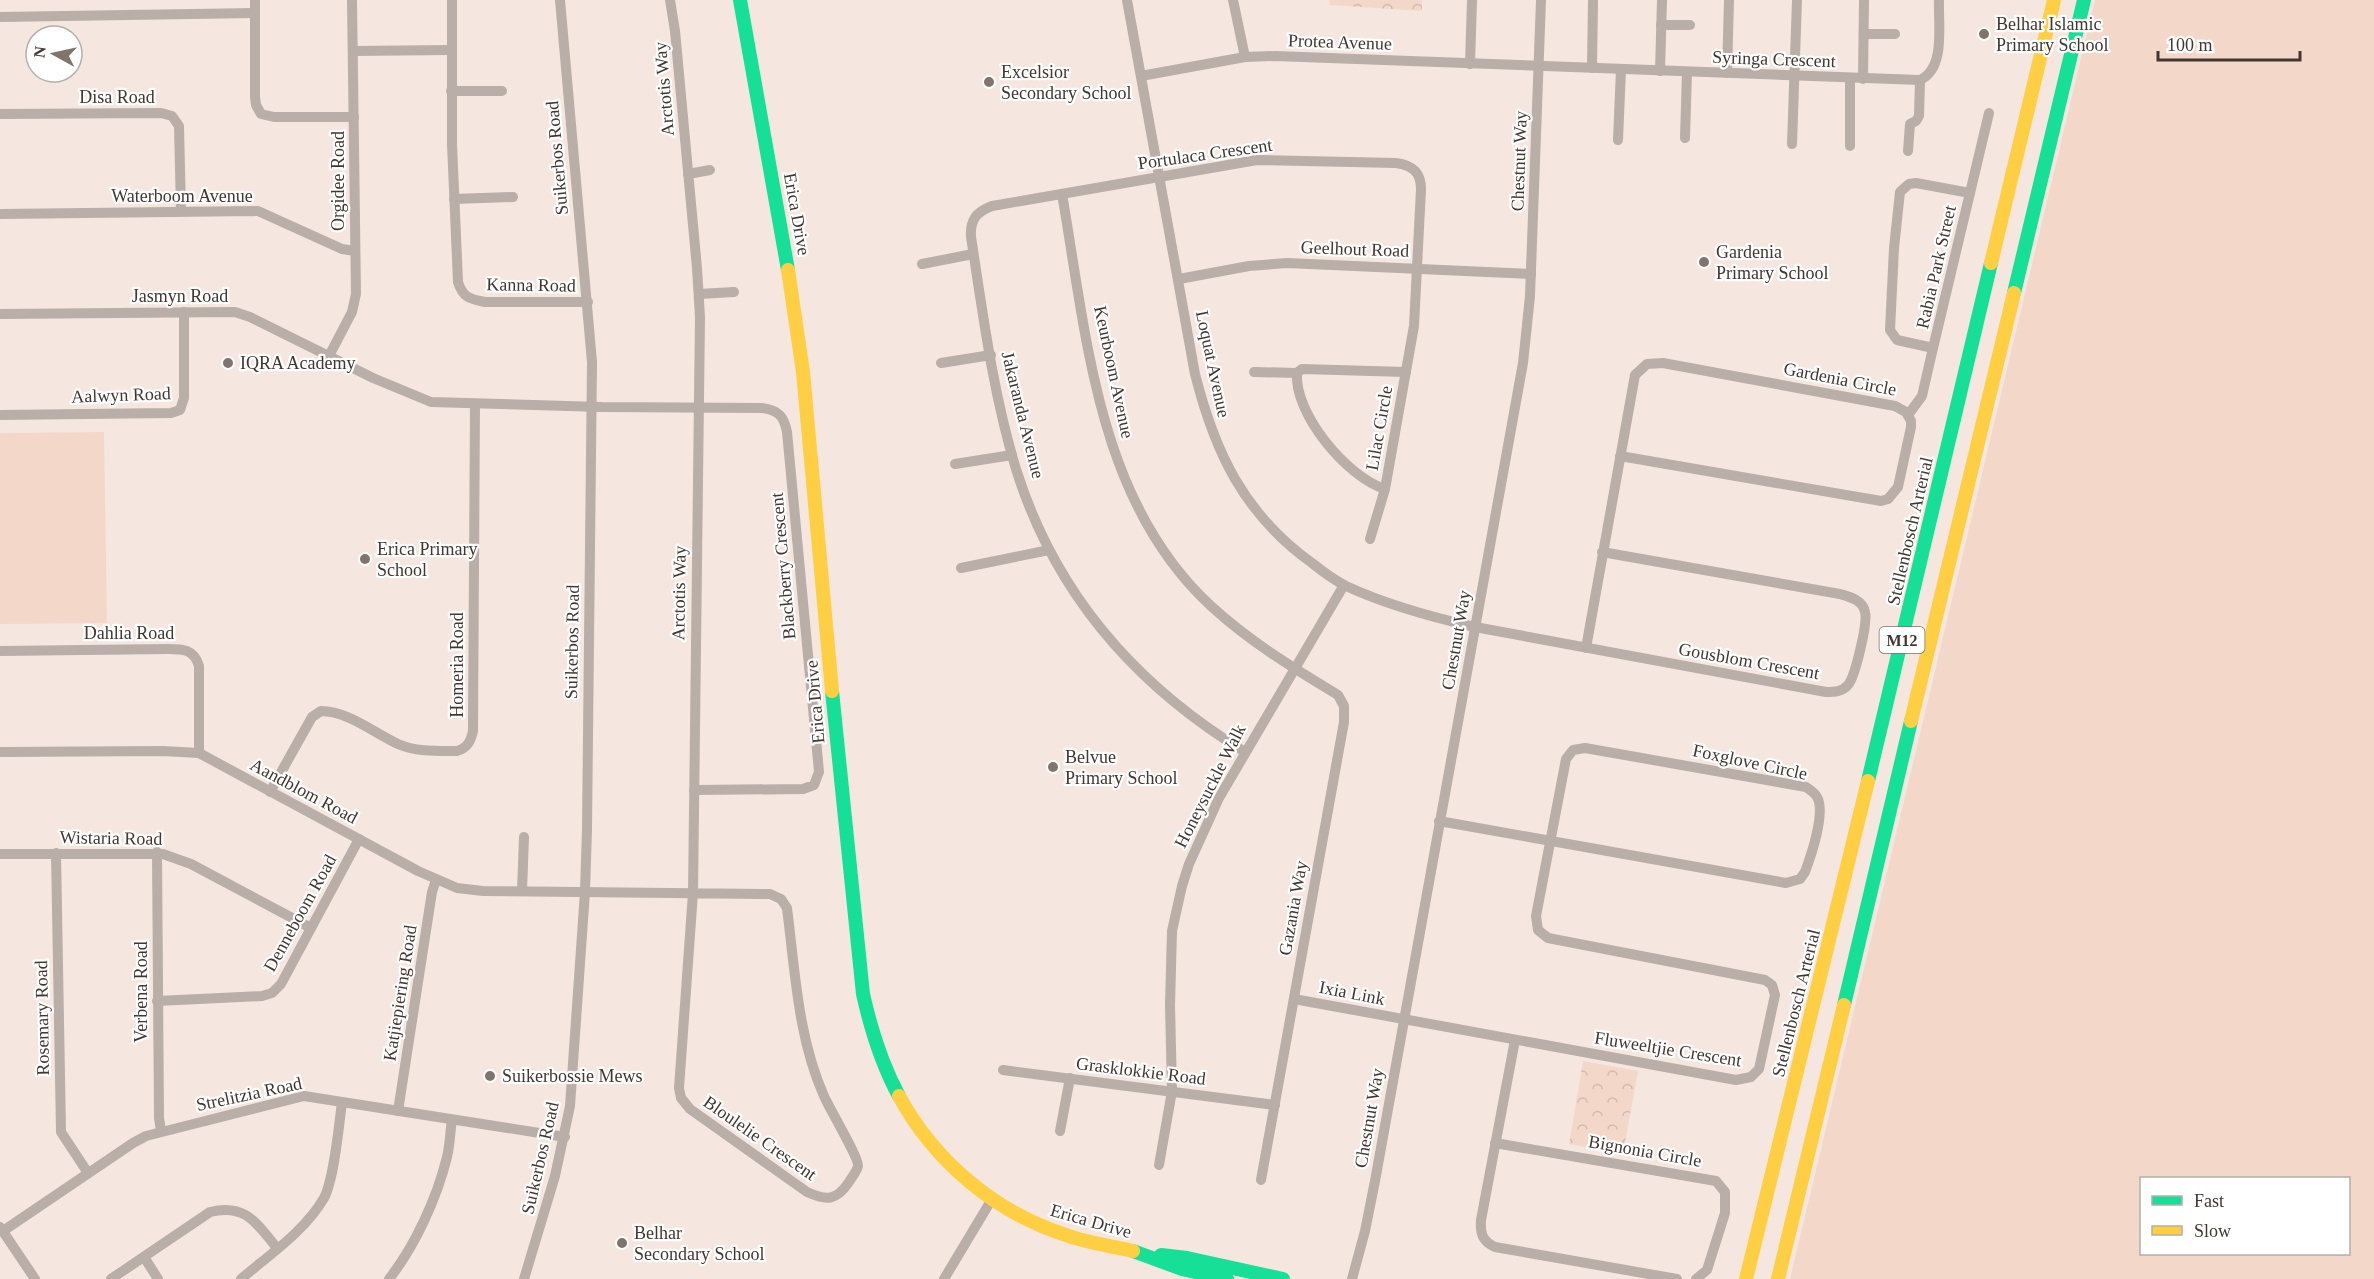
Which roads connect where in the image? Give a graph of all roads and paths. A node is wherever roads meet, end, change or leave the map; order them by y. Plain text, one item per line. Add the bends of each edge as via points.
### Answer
1 (255, 0) edge
2 (352, 0) edge
3 (452, 0) edge
4 (560, 0) edge
5 (670, 0) edge
6 (740, 0) edge
7 (1127, 0) edge
8 (1233, 0) edge
9 (1472, 0) edge
10 (1541, 0) edge
11 (1593, 0) edge
12 (1662, 0) edge
13 (1729, 0) edge
14 (1797, 0) edge
15 (1864, 0) edge
16 (1939, 0) edge
17 (2054, 0) edge
18 (2084, 0) edge
19 (255, 14) junction
20 (0, 17) edge
21 (1662, 25) junction
22 (1690, 25) dead end
23 (1864, 34) junction
24 (1895, 34) dead end
25 (452, 50) junction
26 (352, 51) junction
27 (1245, 57) junction
28 (1470, 64) junction
29 (1539, 66) junction
30 (1592, 68) junction
31 (1621, 69) junction
32 (1660, 71) junction
33 (1688, 72) junction
34 (1727, 73) junction
35 (1141, 76) junction
36 (1795, 76) junction
37 (1850, 78) junction
38 (1863, 79) junction
39 (1920, 80) junction
40 (452, 91) junction
41 (502, 91) dead end
42 (1989, 113) dead end
43 (0, 114) edge
44 (354, 117) junction
45 (1685, 138) dead end
46 (1618, 140) dead end
47 (1792, 144) dead end
48 (1850, 146) dead end
49 (1908, 151) dead end
50 (710, 170) dead end
51 (688, 174) junction
52 (1159, 176) junction
53 (1970, 193) junction
54 (1062, 194) junction
55 (513, 197) dead end
56 (454, 199) junction
57 (181, 211) junction
58 (0, 214) edge
59 (974, 217) joint
60 (356, 251) junction
61 (973, 254) junction
62 (922, 264) dead end
63 (1418, 268) junction
64 (1531, 274) junction
65 (1179, 279) junction
66 (735, 292) dead end
67 (699, 294) junction
68 (588, 302) junction
69 (184, 312) junction
70 (0, 314) edge
71 (1933, 348) junction
72 (991, 355) junction
73 (329, 356) junction
74 (941, 363) dead end
75 (1254, 372) dead end
76 (1406, 372) junction
77 (1297, 373) junction
78 (475, 404) junction
79 (591, 406) junction
80 (699, 408) junction
81 (0, 415) edge
82 (1908, 415) junction
83 (1012, 455) junction
84 (1620, 456) junction
85 (955, 464) dead end
86 (1385, 489) junction
87 (1370, 539) dead end
88 (1049, 550) junction
89 (1602, 552) junction
90 (961, 568) dead end
91 (1344, 585) junction
92 (1475, 627) junction
93 (1586, 648) junction
94 (0, 651) edge
95 (1294, 668) junction
96 (0, 752) edge
97 (1245, 752) junction
98 (199, 753) junction
99 (693, 790) junction
100 (270, 792) junction
101 (1439, 821) junction
102 (524, 837) dead end
103 (359, 839) junction
104 (1550, 841) junction
105 (157, 852) junction
106 (57, 853) junction
107 (0, 854) edge
108 (436, 880) junction
109 (522, 891) junction
110 (585, 892) junction
111 (693, 893) junction
112 (311, 928) junction
113 (1294, 999) junction
114 (157, 1001) junction
115 (1403, 1020) junction
116 (1515, 1040) junction
117 (1003, 1070) dead end
118 (1070, 1078) junction
119 (1172, 1091) junction
120 (342, 1102) junction
121 (1275, 1105) junction
122 (398, 1111) junction
123 (452, 1120) junction
124 (161, 1131) junction
125 (1060, 1131) dead end
126 (565, 1137) junction
127 (1495, 1143) junction
128 (1159, 1165) dead end
129 (88, 1173) junction
130 (1261, 1180) dead end
131 (992, 1198) junction
132 (1, 1229) edge
133 (277, 1248) junction
134 (1143, 1254) junction
135 (144, 1257) junction
136 (35, 1279) edge
137 (111, 1279) edge
138 (158, 1279) edge
139 (241, 1279) edge
140 (390, 1279) edge
141 (525, 1279) edge
142 (944, 1279) edge
143 (1227, 1279) edge
144 (1283, 1279) edge
145 (1352, 1279) edge
146 (1677, 1279) edge
147 (1696, 1279) edge
148 (1746, 1279) edge
149 (1778, 1279) edge

1 - 19 street
2 - 26 street, Orgidee Road
3 - 25 street, Kanna Road
4 - 68 street, Suikerbos Road
5 - 51 street, Arctotis Way
6 - 131 main road, Erica Drive via 801,360 866,1010 880,1060 906,1110 937,1152
7 - 35 street, Loquat Avenue
8 - 27 street
9 - 28 street
10 - 29 street, Chestnut Way
11 - 30 street
12 - 21 street
13 - 34 street
14 - 36 street
15 - 23 street
16 - 39 street via 1937,58 1930,74
17 - 148 main road, Stellenbosch Arterial / M12
18 - 149 main road, M12
19 - 20 street
19 - 44 street via 255,97 261,114
21 - 22 street
21 - 32 street
23 - 24 street
23 - 38 street
25 - 26 street
25 - 40 street, Kanna Road
26 - 44 street, Orgidee Road
27 - 28 street, Protea Avenue
27 - 35 street, Protea Avenue
28 - 29 street, Protea Avenue
29 - 30 street, Syringa Crescent
29 - 64 street, Chestnut Way
30 - 31 street, Syringa Crescent
31 - 32 street, Syringa Crescent
31 - 46 street
32 - 33 street, Syringa Crescent
33 - 34 street, Syringa Crescent
33 - 45 street
34 - 36 street, Syringa Crescent
35 - 52 street, Loquat Avenue
36 - 37 street, Syringa Crescent
36 - 47 street
37 - 38 street, Syringa Crescent
37 - 48 street
38 - 39 street, Syringa Crescent
39 - 49 street via 1919,116 1910,124
40 - 41 street
40 - 56 street, Kanna Road
42 - 53 street, Rabia Park Street
43 - 57 street, Disa Road via 172,116 179,126
44 - 60 street, Orgidee Road
50 - 51 street
51 - 67 street, Arctotis Way
52 - 54 street, Portulaca Crescent
52 - 63 street, Portulaca Crescent via 1257,160 1409,166 1416,170 1421,182
52 - 65 street, Loquat Avenue
53 - 71 street, Rabia Park Street
53 - 71 street, Rabia Park Street via 1916,183 1900,192 1890,330 1897,340
54 - 59 street, Portulaca Crescent via 992,206
54 - 95 street, Keurboom Avenue via 1094,377 1107,430 1132,499 1168,557 1209,604 1237,629
55 - 56 street
56 - 68 street, Kanna Road via 458,282 463,295 485,302
57 - 58 street, Waterboom Avenue
57 - 60 street, Waterboom Avenue via 258,211 342,249
59 - 61 street, Jakaranda Avenue
60 - 73 street, Orgidee Road via 355,303
61 - 62 street
61 - 72 street, Jakaranda Avenue
63 - 64 street, Geelhout Road
63 - 65 street, Geelhout Road via 1269,263
63 - 76 street, Lilac Circle
64 - 92 street, Chestnut Way via 1523,363
65 - 91 street, Loquat Avenue via 1195,374 1209,428 1221,455 1250,504 1267,524 1296,551
66 - 67 street
67 - 80 street, Arctotis Way
68 - 79 street, Suikerbos Road
69 - 70 street, Jasmyn Road
69 - 73 street, Jasmyn Road via 235,312
69 - 81 street, Aalwyn Road via 184,398 180,410
71 - 82 street, Rabia Park Street via 1922,396
72 - 74 street
72 - 83 street, Jakaranda Avenue
73 - 78 street, Jasmyn Road via 431,402
75 - 77 street, Lilac Circle
76 - 77 street, Lilac Circle via 1302,369
76 - 86 street, Lilac Circle
77 - 86 street, Lilac Circle via 1296,384 1309,415 1329,447 1359,477
78 - 79 street, Jasmyn Road
78 - 100 street, Homeria Road via 471,740 457,751 400,745 339,713 321,711 312,717
79 - 80 street, Blackberry Crescent
79 - 110 street, Suikerbos Road
80 - 99 street, Arctotis Way
80 - 99 street, Blackberry Crescent via 773,410 785,421 819,772 814,785 803,789
82 - 84 street, Gardenia Circle via 1911,428 1898,487 1881,501
82 - 84 street, Gardenia Circle via 1888,404 1652,362 1635,375
83 - 85 street
83 - 88 street, Jakaranda Avenue
84 - 89 street, Gardenia Circle
86 - 87 street, Lilac Circle
88 - 90 street
88 - 97 street, Jakaranda Avenue via 1081,602 1149,683
89 - 93 street, Gardenia Circle
89 - 93 street, Gousblom Crescent via 1840,594 1862,604 1865,622 1851,680 1833,692
91 - 92 street, Loquat Avenue via 1402,608
91 - 95 street, Honeysuckle Walk
92 - 93 street, Gousblom Crescent
92 - 101 street, Chestnut Way
94 - 98 street, Dahlia Road via 189,651 199,666
95 - 97 street, Honeysuckle Walk
95 - 113 street, Gazania Way via 1338,695 1344,706 1344,722
96 - 98 street, Aandblom Road
97 - 119 street, Honeysuckle Walk via 1204,827 1178,898 1170,963
98 - 100 street, Aandblom Road
99 - 111 street, Arctotis Way
100 - 103 street, Aandblom Road
101 - 104 street, Foxglove Circle
101 - 115 street, Chestnut Way
102 - 109 street
103 - 108 street, Aandblom Road
103 - 112 street, Denneboom Road
104 - 104 street, Foxglove Circle via 1566,759 1573,750 1585,748 1806,788 1816,794 1820,804 1805,872 1800,879 1786,883
104 - 116 street, Fluweeltjie Crescent via 1536,916 1538,930 1548,938 1765,980 1772,985 1774,1004 1759,1069 1751,1077 1737,1080
105 - 106 street, Wistaria Road
105 - 112 street, Wistaria Road via 191,864
105 - 114 street, Verbena Road
106 - 107 street, Wistaria Road
106 - 129 street, Rosemary Road via 61,1132
108 - 109 street, Aandblom Road via 474,891
108 - 122 street, Katjiepiering Road
109 - 110 street, Aandblom Road
110 - 111 street, Bloulelie Crescent
110 - 126 street, Suikerbos Road
111 - 111 street, Bloulelie Crescent via 770,894 781,899 787,908 806,1049 824,1097 857,1157 854,1174 834,1197 826,1199 807,1192 690,1109 681,1098
112 - 114 street, Denneboom Road via 281,984 272,993
113 - 115 street, Ixia Link
113 - 121 street, Gazania Way
114 - 124 street, Verbena Road
115 - 116 street, Fluweeltjie Crescent
115 - 145 street, Chestnut Way via 1375,1181
116 - 127 street
117 - 118 street, Grasklokkie Road
118 - 119 street, Grasklokkie Road
118 - 125 street
119 - 121 street, Grasklokkie Road
119 - 128 street, Honeysuckle Walk
120 - 122 street, Strelitzia Road
120 - 124 street, Strelitzia Road via 304,1096
120 - 133 street via 324,1198 298,1231
121 - 130 street, Gazania Way
122 - 123 street, Strelitzia Road
123 - 126 street, Strelitzia Road
123 - 140 street via 447,1157 429,1207 416,1239
124 - 129 street, Strelitzia Road via 133,1143
126 - 141 street, Suikerbos Road
127 - 146 street via 1480,1228 1489,1244
127 - 147 street, Bignonia Circle via 1716,1181 1725,1192 1725,1213 1707,1270
129 - 132 street, Strelitzia Road
131 - 134 main road, Erica Drive via 1063,1235
131 - 142 street
132 - 136 street
133 - 135 street via 251,1218 223,1209 210,1212
133 - 139 street
134 - 143 main road, Erica Drive
134 - 144 main road, Erica Drive via 1187,1258
135 - 137 street
135 - 138 street

